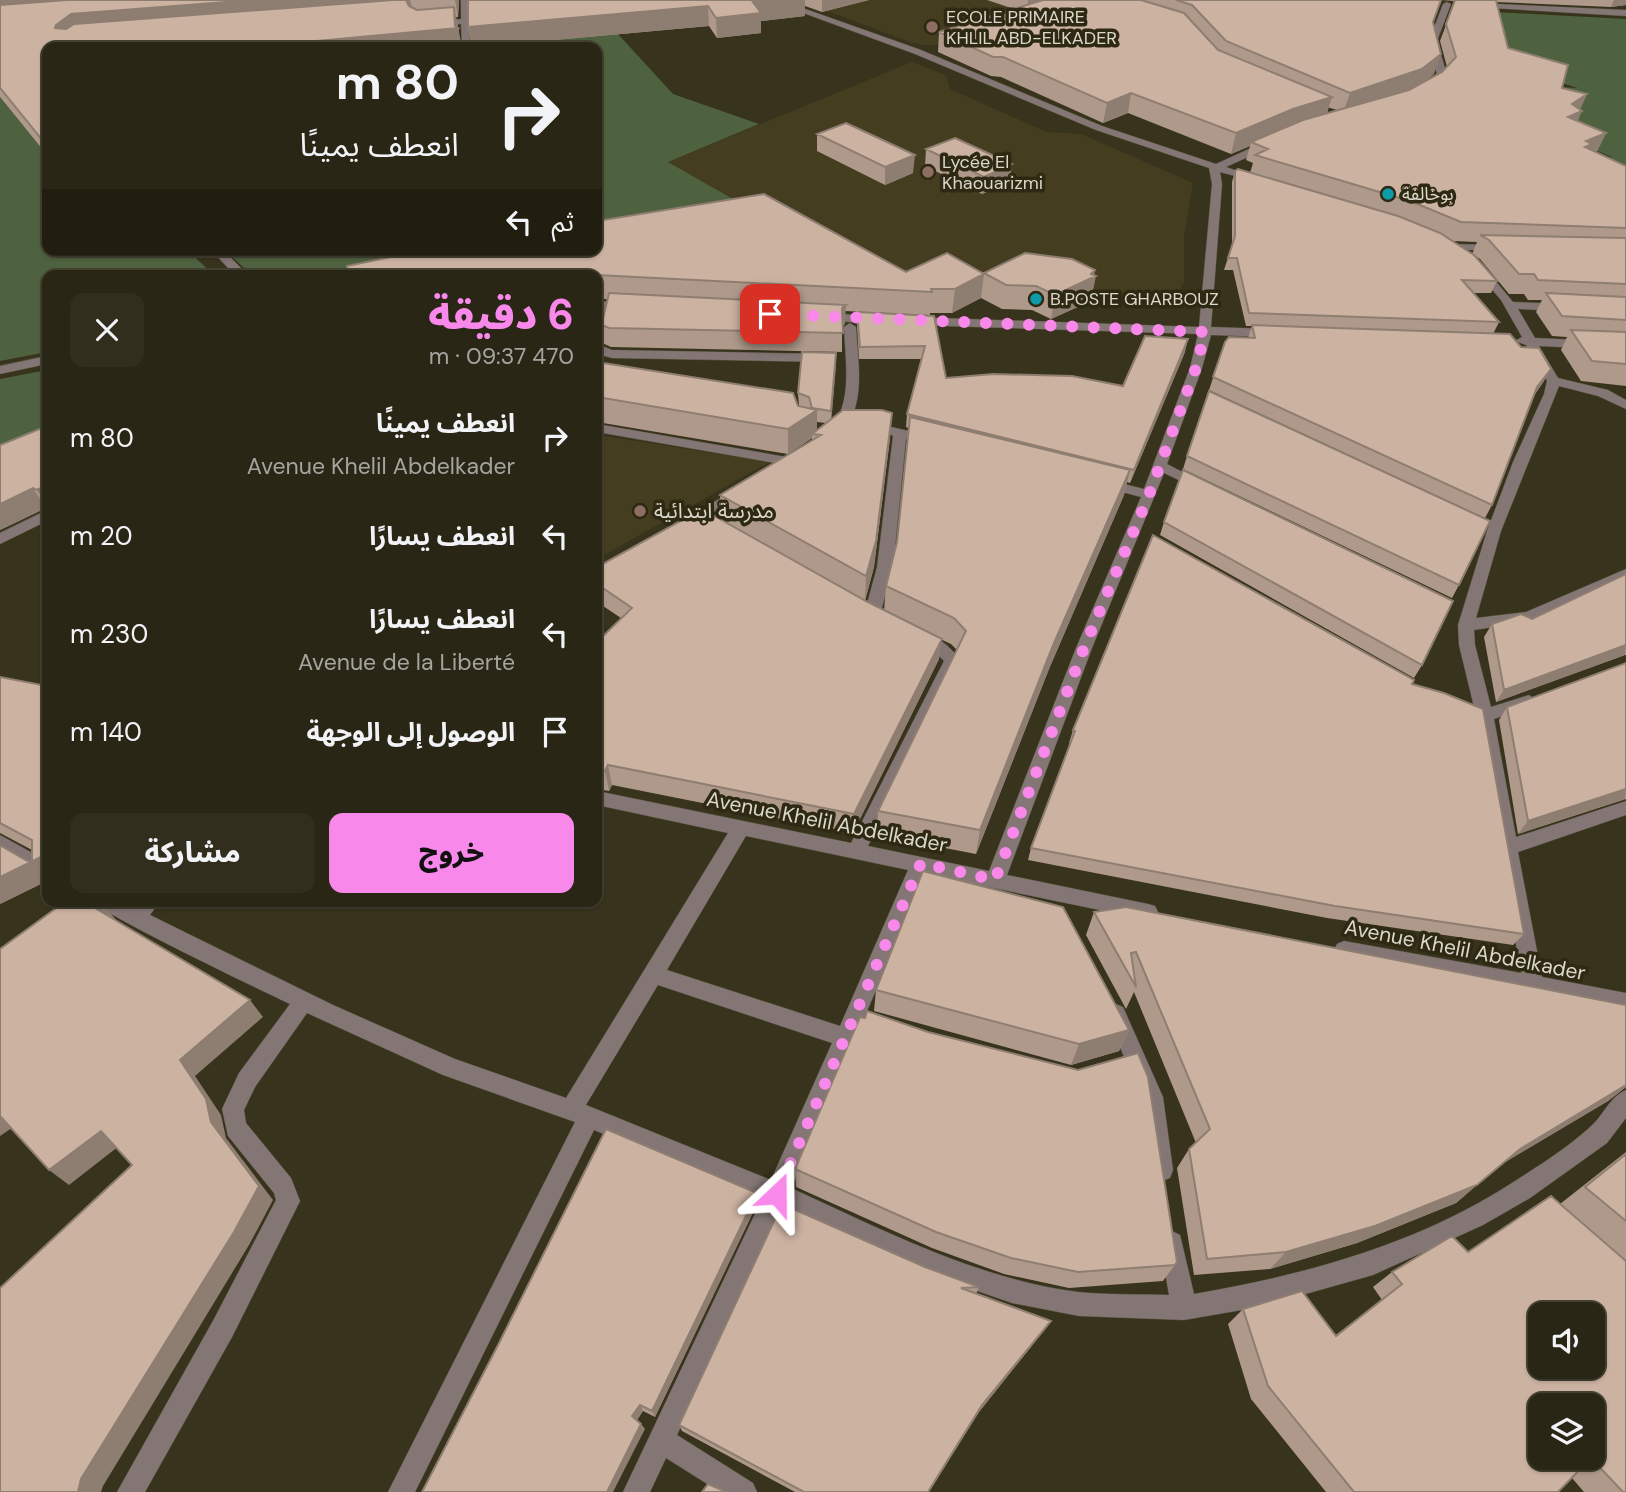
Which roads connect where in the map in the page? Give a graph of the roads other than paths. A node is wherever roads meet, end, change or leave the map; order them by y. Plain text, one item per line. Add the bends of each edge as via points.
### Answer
1 (465, 0) edge
2 (774, 0) edge
3 (1451, 2) edge
4 (1434, 3) edge
5 (1467, 5) edge
6 (1626, 12) edge
7 (466, 21) junction
8 (424, 24) edge
9 (466, 42) edge
10 (931, 48) dead end
11 (918, 52) junction
12 (1422, 91) edge
13 (1277, 140) edge
14 (1214, 169) junction
15 (1272, 186) edge
16 (1440, 241) edge
17 (1452, 247) junction
18 (1505, 249) edge
19 (222, 256) edge
20 (237, 270) edge
21 (1509, 305) junction
22 (1574, 308) edge
23 (602, 310) edge
24 (643, 312) edge
25 (850, 327) junction
26 (1204, 337) junction
27 (1286, 339) edge
28 (1504, 345) edge
29 (1532, 346) junction
30 (1626, 346) edge
31 (602, 352) edge
32 (1626, 355) edge
33 (850, 359) junction
34 (42, 361) edge
35 (0, 370) edge
36 (1553, 381) junction
37 (1603, 393) junction
38 (1626, 394) edge
39 (1626, 405) edge
40 (880, 428) edge
41 (602, 429) edge
42 (827, 434) edge
43 (900, 434) junction
44 (947, 444) edge
45 (1160, 466) junction
46 (1083, 478) edge
47 (1149, 495) junction
48 (1220, 495) edge
49 (42, 518) edge
50 (675, 528) edge
51 (0, 539) edge
52 (1626, 573) edge
53 (872, 614) edge
54 (1463, 616) junction
55 (904, 632) edge
56 (1541, 696) edge
57 (1460, 706) edge
58 (1485, 716) junction
59 (602, 799) edge
60 (1626, 808) edge
61 (741, 828) junction
62 (0, 843) edge
63 (1509, 847) junction
64 (857, 850) junction
65 (921, 863) junction
66 (42, 867) edge
67 (995, 880) junction
68 (1050, 893) junction
69 (114, 907) edge
70 (145, 907) edge
71 (1062, 914) edge
72 (1168, 916) edge
73 (135, 919) junction
74 (1328, 947) edge
75 (655, 975) junction
76 (1533, 986) junction
77 (1103, 990) edge
78 (304, 1001) junction
79 (1626, 1002) edge
80 (878, 1025) edge
81 (850, 1027) junction
82 (1137, 1058) junction
83 (1114, 1065) edge
84 (1626, 1101) edge
85 (580, 1114) junction
86 (1522, 1189) junction
87 (1164, 1190) edge
88 (777, 1194) junction
89 (1542, 1208) edge
90 (1168, 1217) edge
91 (1184, 1308) junction
92 (661, 1440) junction
93 (130, 1492) edge
94 (401, 1492) edge
95 (636, 1492) edge
96 (744, 1492) edge

1 - 7 street
2 - 11 street
3 - 4 street
3 - 12 street via 1433,41 1442,75
5 - 6 street
7 - 8 street
7 - 9 street
10 - 11 street
11 - 14 street via 1099,128
13 - 14 street
14 - 15 street
14 - 26 street via 1217,184
16 - 17 street
17 - 18 street
17 - 21 street via 1474,263
19 - 20 street
21 - 22 street
21 - 29 street
23 - 24 street
25 - 26 street
25 - 26 street via 805,321
25 - 33 street
26 - 27 street
26 - 45 street via 1194,391
28 - 29 street
29 - 30 street
29 - 32 street
29 - 36 street
31 - 33 street
33 - 42 street via 854,420
34 - 35 street
36 - 37 street
36 - 54 street via 1488,529
37 - 38 street
37 - 39 street
40 - 43 street
41 - 50 street via 797,459 702,519
43 - 44 street
43 - 53 street via 885,567
45 - 47 street
45 - 48 street
46 - 47 street
47 - 67 street via 1140,533 1084,648
49 - 51 street
52 - 54 street via 1542,612
54 - 58 street
55 - 64 street via 944,650 952,661
56 - 58 street
57 - 58 street
58 - 63 street
59 - 61 street, Avenue Khelil Abdelkader
60 - 63 street
61 - 64 street, Avenue Khelil Abdelkader
61 - 75 street
62 - 66 street
63 - 76 street
64 - 65 street, Avenue Khelil Abdelkader
65 - 67 street, Avenue Khelil Abdelkader
65 - 81 street
67 - 68 street, Avenue Khelil Abdelkader
68 - 71 street
68 - 72 street, Avenue Khelil Abdelkader
69 - 73 street
70 - 73 street
73 - 78 street
74 - 76 street, Avenue Khelil Abdelkader
75 - 81 street
75 - 85 street
76 - 79 street, Avenue Khelil Abdelkader
77 - 82 street
78 - 85 street via 451,1068
78 - 93 street via 247,1080 233,1109 236,1128 283,1186 288,1201
80 - 81 street
81 - 88 street
82 - 83 street
82 - 87 street via 1152,1097
84 - 86 street via 1599,1135
85 - 88 street
85 - 94 street
86 - 89 street
86 - 91 street via 1475,1217 1373,1264 1272,1292
88 - 91 street via 928,1262 1012,1292 1079,1304
88 - 92 street
90 - 91 street
92 - 95 street
92 - 96 street

